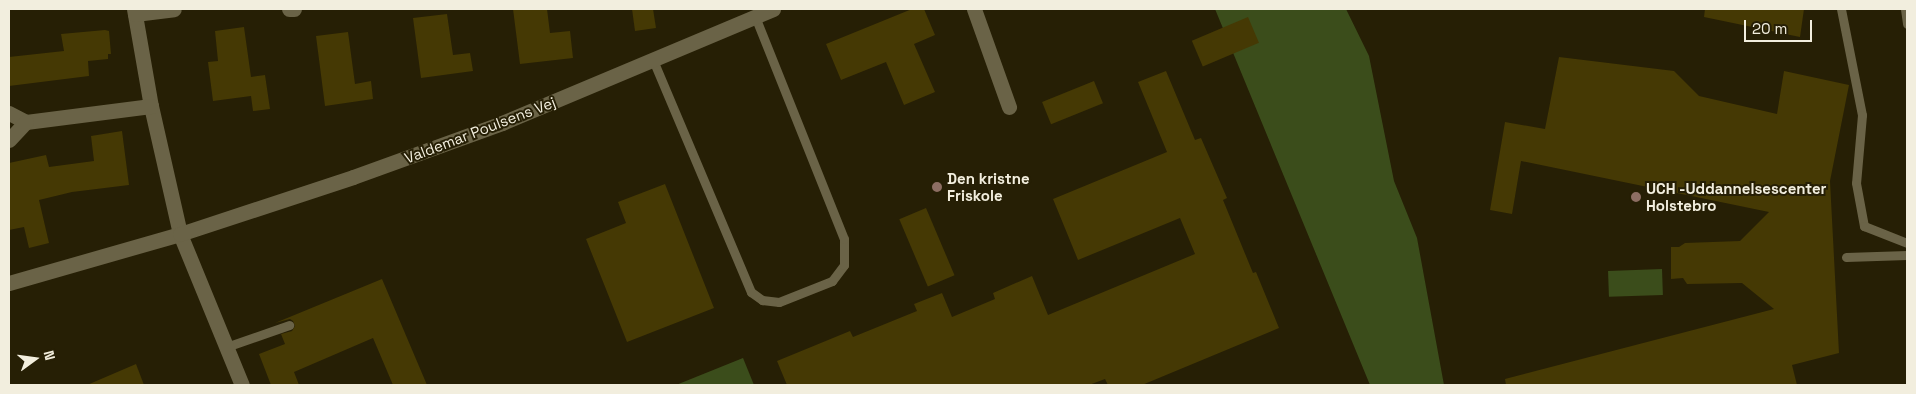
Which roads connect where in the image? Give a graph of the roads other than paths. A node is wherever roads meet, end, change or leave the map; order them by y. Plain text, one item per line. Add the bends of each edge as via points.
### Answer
1 (174, 9) edge
2 (289, 9) edge
3 (294, 9) edge
4 (773, 9) edge
5 (974, 9) edge
6 (1841, 9) edge
7 (1904, 9) edge
8 (135, 12) edge
9 (755, 16) junction
10 (1907, 24) edge
11 (653, 60) junction
12 (151, 106) junction
13 (1009, 107) dead end
14 (9, 113) edge
15 (26, 122) junction
16 (9, 140) edge
17 (180, 234) junction
18 (1907, 242) edge
19 (1907, 255) edge
20 (1846, 257) dead end
21 (9, 283) edge
22 (289, 325) dead end
23 (226, 347) junction
24 (242, 385) edge

1 - 8 street
2 - 3 street
4 - 9 street, Valdemar Poulsens Vej
5 - 13 street
6 - 18 lane via 1862,115 1856,183 1864,226
7 - 10 lane
8 - 12 street
9 - 11 street, Valdemar Poulsens Vej
9 - 11 lane via 844,239 844,265 832,281 779,302 762,300 751,292
11 - 17 street, Valdemar Poulsens Vej via 502,123
12 - 15 street
12 - 17 street
14 - 15 street
15 - 16 street
17 - 21 street, Valdemar Poulsens Vej
17 - 23 street
19 - 20 lane
22 - 23 lane
23 - 24 street

